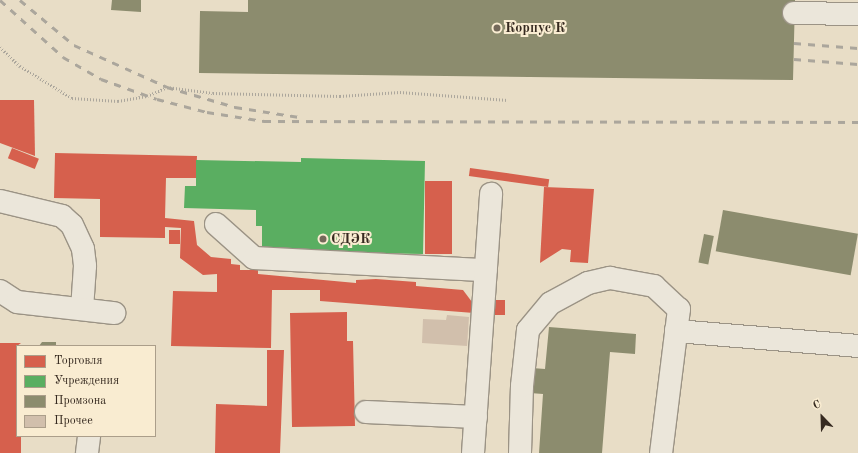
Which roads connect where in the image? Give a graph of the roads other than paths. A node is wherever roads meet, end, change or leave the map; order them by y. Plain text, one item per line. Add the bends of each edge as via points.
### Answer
1 (794, 13) dead end
2 (858, 14) edge
3 (491, 194) dead end
4 (0, 201) edge
5 (216, 224) dead end
6 (486, 270) junction
7 (0, 291) edge
8 (82, 309) junction
9 (114, 313) dead end
10 (676, 331) junction
11 (858, 346) edge
12 (366, 412) dead end
13 (476, 417) junction
14 (89, 437) edge
15 (87, 453) edge
16 (473, 453) edge
17 (520, 453) edge
18 (661, 453) edge

1 - 2 lane
3 - 6 lane
4 - 8 lane via 62,216 72,224 84,260
5 - 6 lane via 254,258
6 - 13 lane
7 - 8 lane via 17,302
8 - 9 lane
10 - 11 lane
10 - 17 lane via 679,309 654,286 610,278 588,283 551,304 528,330 522,386
10 - 18 lane
12 - 13 lane
13 - 16 lane
14 - 15 lane

